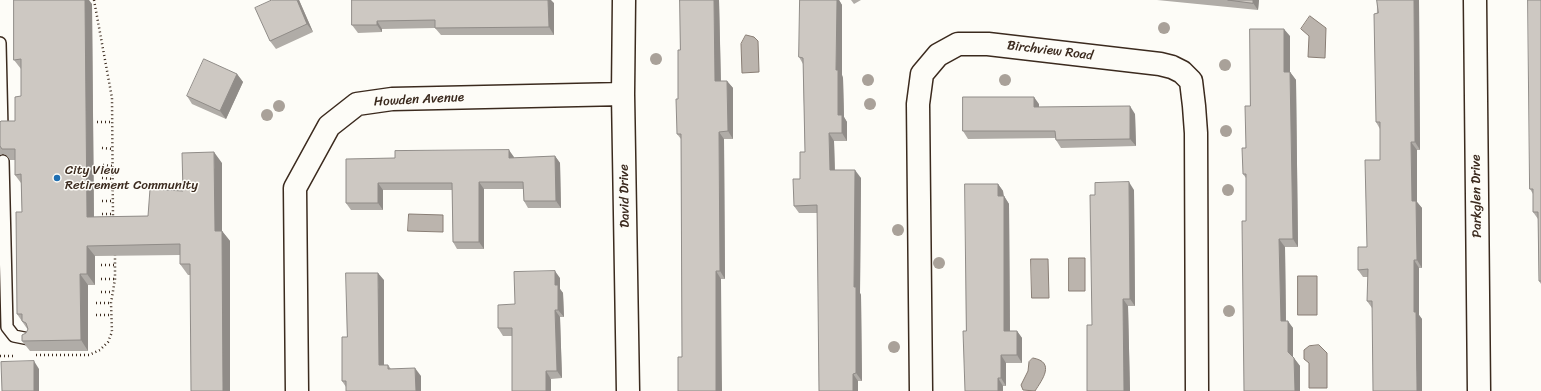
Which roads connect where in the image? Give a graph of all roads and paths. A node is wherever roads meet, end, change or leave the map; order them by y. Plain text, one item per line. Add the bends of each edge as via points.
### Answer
1 (94, 0) edge
2 (624, 0) edge
3 (1475, 0) edge
4 (0, 43) edge
5 (623, 94) junction
6 (97, 122) dead end
7 (113, 122) junction
8 (2, 129) edge
9 (102, 148) dead end
10 (113, 149) junction
11 (3, 161) edge
12 (103, 165) dead end
13 (113, 166) junction
14 (102, 178) dead end
15 (113, 179) junction
16 (103, 188) dead end
17 (113, 189) junction
18 (102, 201) dead end
19 (112, 201) junction
20 (102, 214) dead end
21 (112, 214) junction
22 (113, 221) edge
23 (2, 248) edge
24 (108, 253) edge
25 (101, 265) dead end
26 (115, 265) junction
27 (101, 279) dead end
28 (115, 279) junction
29 (101, 292) dead end
30 (113, 292) junction
31 (96, 303) dead end
32 (111, 303) junction
33 (96, 315) dead end
34 (112, 315) junction
35 (30, 339) edge
36 (30, 355) edge
37 (0, 356) edge
38 (15, 356) dead end
39 (297, 391) edge
40 (628, 391) edge
41 (921, 391) edge
42 (1197, 391) edge
43 (1479, 391) edge

1 - 7 path via 112,98
2 - 5 street, David Drive
3 - 43 street, Parkglen Drive
4 - 8 lane
5 - 39 street, Howden Avenue via 392,99 357,104 329,126 295,188
5 - 40 street, David Drive
6 - 7 path
7 - 10 path
9 - 10 path
10 - 13 path
11 - 23 lane
12 - 13 path
13 - 15 path
14 - 15 path
15 - 17 path
16 - 17 path
17 - 19 path
18 - 19 path
19 - 21 path
20 - 21 path
21 - 22 path
23 - 35 lane via 7,327 14,336
24 - 26 path via 115,253
25 - 26 path
26 - 28 path
27 - 28 path
28 - 30 path
29 - 30 path
30 - 32 path
31 - 32 path
32 - 34 path
33 - 34 path
34 - 36 path via 112,332 108,342 90,355
37 - 38 path
41 - 42 street, Birchview Road via 918,104 922,74 938,55 958,44 988,44 1160,64 1182,72 1191,81 1196,133

